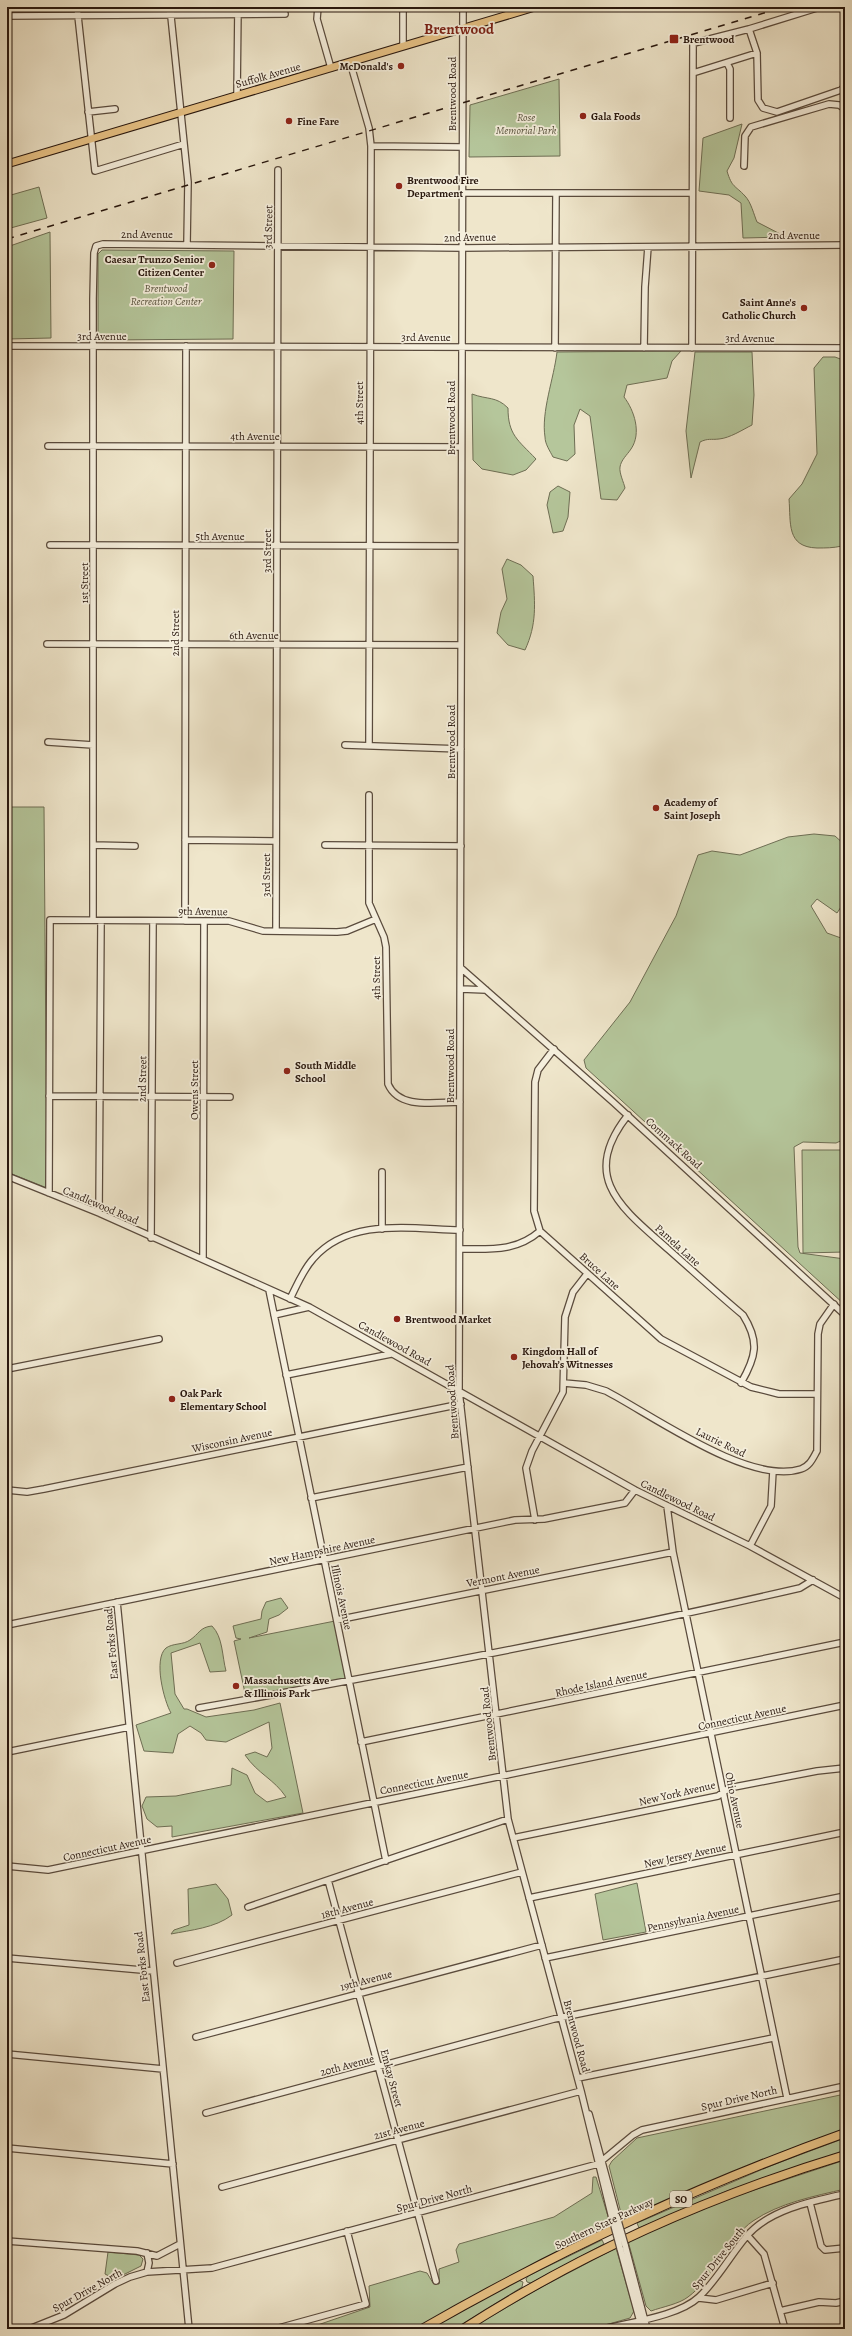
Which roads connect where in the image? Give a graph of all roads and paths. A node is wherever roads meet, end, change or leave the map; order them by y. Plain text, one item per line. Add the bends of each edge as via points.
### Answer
1 (77, 7) edge
2 (170, 7) edge
3 (238, 7) edge
4 (318, 7) edge
5 (403, 7) edge
6 (463, 7) edge
7 (535, 7) edge
8 (820, 7) edge
9 (515, 10) edge
10 (238, 14) junction
11 (285, 14) dead end
12 (170, 15) junction
13 (7, 16) edge
14 (78, 16) junction
15 (463, 28) junction
16 (749, 28) junction
17 (403, 46) junction
18 (757, 53) junction
19 (350, 62) junction
20 (727, 62) junction
21 (331, 68) junction
22 (693, 73) junction
23 (845, 86) edge
24 (237, 96) junction
25 (116, 109) dead end
26 (845, 109) edge
27 (88, 112) junction
28 (181, 113) junction
29 (730, 118) dead end
30 (91, 140) junction
31 (184, 144) junction
32 (371, 146) junction
33 (462, 147) junction
34 (7, 154) edge
35 (8, 164) edge
36 (744, 166) dead end
37 (278, 170) dead end
38 (462, 193) junction
39 (556, 193) junction
40 (692, 193) junction
41 (187, 244) junction
42 (845, 245) edge
43 (96, 246) joint
44 (278, 246) junction
45 (556, 246) junction
46 (648, 246) junction
47 (692, 246) junction
48 (369, 247) junction
49 (462, 248) junction
50 (7, 346) edge
51 (94, 346) junction
52 (186, 346) junction
53 (278, 346) junction
54 (369, 347) junction
55 (461, 347) junction
56 (555, 348) junction
57 (644, 348) junction
58 (692, 348) junction
59 (845, 348) edge
60 (48, 446) dead end
61 (94, 446) junction
62 (185, 446) junction
63 (278, 446) junction
64 (369, 446) junction
65 (461, 447) junction
66 (50, 545) dead end
67 (93, 545) junction
68 (277, 545) junction
69 (185, 546) junction
70 (369, 546) junction
71 (461, 546) junction
72 (47, 644) dead end
73 (94, 644) junction
74 (185, 645) junction
75 (277, 645) junction
76 (369, 645) junction
77 (461, 645) junction
78 (48, 742) dead end
79 (93, 745) junction
80 (345, 745) dead end
81 (369, 746) junction
82 (461, 749) junction
83 (369, 795) dead end
84 (185, 840) junction
85 (276, 841) junction
86 (325, 845) dead end
87 (369, 845) junction
88 (93, 846) junction
89 (135, 846) dead end
90 (461, 846) junction
91 (376, 919) junction
92 (93, 920) junction
93 (100, 921) junction
94 (153, 921) junction
95 (184, 921) junction
96 (204, 921) junction
97 (276, 931) junction
98 (461, 968) junction
99 (461, 988) junction
100 (487, 990) junction
101 (554, 1050) junction
102 (49, 1096) junction
103 (100, 1096) junction
104 (152, 1097) junction
105 (204, 1097) junction
106 (230, 1097) dead end
107 (460, 1102) junction
108 (628, 1115) junction
109 (382, 1172) dead end
110 (7, 1176) edge
111 (49, 1193) junction
112 (99, 1213) junction
113 (382, 1229) junction
114 (460, 1230) junction
115 (540, 1231) junction
116 (151, 1238) junction
117 (460, 1249) junction
118 (203, 1259) junction
119 (587, 1274) junction
120 (269, 1290) junction
121 (290, 1299) junction
122 (834, 1304) junction
123 (309, 1307) junction
124 (845, 1314) edge
125 (274, 1315) junction
126 (159, 1339) dead end
127 (391, 1354) junction
128 (7, 1369) edge
129 (286, 1375) junction
130 (564, 1383) junction
131 (741, 1383) junction
132 (459, 1391) junction
133 (817, 1394) junction
134 (461, 1404) junction
135 (298, 1436) junction
136 (540, 1437) junction
137 (468, 1467) junction
138 (773, 1470) junction
139 (7, 1490) edge
140 (635, 1490) junction
141 (311, 1498) junction
142 (667, 1506) junction
143 (534, 1520) junction
144 (476, 1528) junction
145 (750, 1546) junction
146 (673, 1552) junction
147 (324, 1560) junction
148 (813, 1580) junction
149 (482, 1590) junction
150 (845, 1598) edge
151 (117, 1602) junction
152 (686, 1613) junction
153 (337, 1620) junction
154 (7, 1625) edge
155 (845, 1642) edge
156 (490, 1653) junction
157 (698, 1673) junction
158 (349, 1681) junction
159 (845, 1705) edge
160 (199, 1708) dead end
161 (497, 1715) junction
162 (129, 1727) junction
163 (711, 1733) junction
164 (361, 1742) junction
165 (7, 1752) edge
166 (845, 1768) edge
167 (503, 1777) junction
168 (723, 1792) junction
169 (374, 1802) junction
170 (508, 1819) junction
171 (845, 1832) edge
172 (513, 1838) junction
173 (141, 1851) junction
174 (736, 1855) junction
175 (386, 1861) junction
176 (7, 1866) edge
177 (522, 1872) junction
178 (328, 1880) junction
179 (845, 1896) edge
180 (529, 1898) junction
181 (248, 1907) dead end
182 (748, 1917) junction
183 (339, 1920) junction
184 (542, 1944) junction
185 (7, 1958) edge
186 (545, 1958) junction
187 (845, 1959) edge
188 (177, 1963) dead end
189 (153, 1971) junction
190 (760, 1976) junction
191 (358, 1993) junction
192 (562, 2018) junction
193 (196, 2037) dead end
194 (773, 2038) junction
195 (7, 2054) edge
196 (379, 2066) junction
197 (163, 2069) junction
198 (578, 2078) junction
199 (845, 2086) edge
200 (581, 2091) junction
201 (787, 2098) junction
202 (206, 2112) dead end
203 (845, 2134) edge
204 (398, 2140) junction
205 (7, 2148) edge
206 (845, 2155) edge
207 (600, 2162) junction
208 (173, 2164) junction
209 (222, 2186) dead end
210 (845, 2194) edge
211 (810, 2203) junction
212 (417, 2212) junction
213 (347, 2232) junction
214 (747, 2235) junction
215 (7, 2241) edge
216 (180, 2244) junction
217 (845, 2248) edge
218 (147, 2253) junction
219 (157, 2256) junction
220 (149, 2263) junction
221 (183, 2270) junction
222 (147, 2272) junction
223 (436, 2281) dead end
224 (773, 2284) junction
225 (699, 2298) junction
226 (845, 2301) edge
227 (780, 2311) junction
228 (642, 2320) junction
229 (29, 2329) edge
230 (189, 2329) edge
231 (275, 2329) edge
232 (422, 2329) edge
233 (463, 2329) edge
234 (604, 2329) edge
235 (642, 2329) edge
236 (647, 2329) edge
237 (785, 2329) edge

1 - 14 street
2 - 12 street
3 - 10 street
4 - 21 street via 318,19
5 - 17 street
6 - 15 street, Brentwood Road
7 - 9 main road, Suffolk Avenue
8 - 16 street
9 - 15 main road, Suffolk Avenue
10 - 11 street
10 - 12 street
10 - 24 street
12 - 14 street
12 - 28 street
13 - 14 street
14 - 27 street
15 - 17 main road, Suffolk Avenue
15 - 33 street, Brentwood Road
16 - 18 street
16 - 22 street via 694,43
17 - 19 main road, Suffolk Avenue
18 - 20 street
18 - 23 street via 758,100 763,108 770,111 777,112 841,90
19 - 21 main road, Suffolk Avenue
19 - 32 street, 4th Street via 369,128
20 - 22 street
20 - 29 street via 730,69
21 - 24 main road, Suffolk Avenue
22 - 40 street
24 - 28 main road, Suffolk Avenue
25 - 27 street
26 - 36 street via 839,105 829,104 751,127 745,136
27 - 30 street
28 - 30 main road, Suffolk Avenue
28 - 31 street
30 - 31 street via 95,171
30 - 35 main road, Suffolk Avenue
31 - 41 street via 188,185
32 - 33 street
32 - 48 street, 4th Street
33 - 38 street, Brentwood Road
34 - 35 street
37 - 44 street, 3rd Street
38 - 39 street
38 - 49 street, Brentwood Road
39 - 40 street
39 - 45 street
40 - 47 street
41 - 43 street, 2nd Avenue
41 - 44 street, 2nd Avenue
42 - 47 street, 2nd Avenue
43 - 51 street, 1st Street
44 - 48 street, 2nd Avenue
44 - 53 street, 3rd Street
45 - 46 street, 2nd Avenue
45 - 49 street, 2nd Avenue
45 - 56 street
46 - 47 street, 2nd Avenue
46 - 57 street via 644,287
47 - 58 street
48 - 49 street, 2nd Avenue
48 - 54 street, 4th Street
49 - 55 street, Brentwood Road
50 - 51 street, 3rd Avenue
51 - 52 street, 3rd Avenue
51 - 61 street, 1st Street
52 - 53 street, 3rd Avenue
52 - 62 street, 2nd Street
53 - 54 street, 3rd Avenue
53 - 63 street, 3rd Street
54 - 55 street, 3rd Avenue
54 - 64 street, 4th Street
55 - 56 street, 3rd Avenue
55 - 65 street, Brentwood Road
56 - 57 street, 3rd Avenue
57 - 58 street, 3rd Avenue
58 - 59 street, 3rd Avenue
60 - 61 street, 4th Avenue
61 - 62 street, 4th Avenue
61 - 67 street, 1st Street
62 - 63 street, 4th Avenue
62 - 69 street, 2nd Street
63 - 64 street, 4th Avenue
63 - 68 street, 3rd Street
64 - 65 street, 4th Avenue
64 - 70 street, 4th Street
65 - 71 street, Brentwood Road
66 - 67 street, 5th Avenue
67 - 69 street, 5th Avenue
67 - 73 street, 1st Street
68 - 69 street, 5th Avenue
68 - 70 street, 5th Avenue
68 - 75 street, 3rd Street
69 - 74 street, 2nd Street
70 - 71 street, 5th Avenue
70 - 76 street, 4th Street
71 - 77 street, Brentwood Road
72 - 73 street, 6th Avenue
73 - 74 street, 6th Avenue
73 - 79 street, 1st Street
74 - 75 street, 6th Avenue
74 - 84 street, 2nd Street
75 - 76 street, 6th Avenue
75 - 85 street, 3rd Street
76 - 77 street, 6th Avenue
76 - 81 street, 4th Street
77 - 82 street, Brentwood Road
78 - 79 street
79 - 88 street, 1st Street
80 - 81 street
81 - 82 street
82 - 90 street, Brentwood Road
83 - 87 street, 4th Street
84 - 85 street
84 - 95 street, 2nd Street
85 - 97 street, 3rd Street
86 - 87 street
87 - 90 street
87 - 91 street, 4th Street via 369,903
88 - 89 street
88 - 92 street, 1st Street
90 - 98 street, Brentwood Road
91 - 97 street, 9th Avenue via 347,931
91 - 107 street, 4th Street via 386,947 386,1076 391,1092 404,1101
92 - 93 street, 9th Avenue
92 - 102 street, 9th Avenue via 50,920
93 - 94 street, 9th Avenue
93 - 103 street
94 - 95 street, 9th Avenue
94 - 104 street, 2nd Street
95 - 96 street, 9th Avenue
96 - 97 street, 9th Avenue via 229,921
96 - 105 street, Owens Street
98 - 99 street, Brentwood Road
98 - 100 street, Commack Road
99 - 100 street
99 - 107 street, Brentwood Road
100 - 101 street, Commack Road
101 - 108 street, Commack Road
101 - 115 street via 538,1070 535,1082 534,1211
102 - 103 street
102 - 111 street
103 - 104 street
103 - 112 street
104 - 105 street
104 - 116 street, 2nd Street
105 - 106 street
105 - 118 street, Owens Street
107 - 114 street, Brentwood Road
108 - 122 street, Commack Road
108 - 131 street, Pamela Lane via 617,1128 607,1153 608,1180 612,1192 628,1214 743,1315 754,1337 754,1358
109 - 113 street
110 - 111 street, Candlewood Road
111 - 112 street, Candlewood Road
112 - 116 street, Candlewood Road
113 - 114 street
113 - 121 street via 350,1233 321,1250 305,1269
114 - 117 street, Brentwood Road
115 - 117 street via 512,1248
115 - 119 street, Bruce Lane
116 - 118 street, Candlewood Road
117 - 132 street, Brentwood Road
118 - 120 street, Candlewood Road
119 - 130 street via 573,1292 565,1317
119 - 131 street, Bruce Lane via 661,1339
120 - 121 street, Candlewood Road
120 - 125 street, Illinois Avenue
121 - 123 street, Candlewood Road
122 - 124 street, Commack Road
122 - 133 street, Laurie Road via 820,1324
123 - 125 street
123 - 127 street, Candlewood Road
125 - 129 street, Illinois Avenue
126 - 128 street
127 - 129 street
127 - 132 street, Candlewood Road
129 - 135 street, Illinois Avenue
130 - 136 street via 560,1402
130 - 138 street, Laurie Road via 586,1385 606,1391 726,1458
131 - 133 street, Bruce Lane via 779,1394
132 - 134 street, Brentwood Road
132 - 136 street, Candlewood Road
133 - 138 street, Laurie Road via 818,1442 812,1462 802,1468
134 - 135 street, Wisconsin Avenue
134 - 137 street, Brentwood Road
135 - 139 street, Wisconsin Avenue via 44,1489 27,1492
135 - 141 street, Illinois Avenue
136 - 140 street, Candlewood Road
136 - 143 street via 526,1468
137 - 141 street
137 - 144 street, Brentwood Road
138 - 145 street via 771,1506
140 - 142 street, Candlewood Road
140 - 143 street, New Hampshire Avenue via 625,1503
141 - 147 street, Illinois Avenue
142 - 145 street, Candlewood Road
142 - 146 street, Ohio Avenue
143 - 144 street, New Hampshire Avenue via 515,1520
144 - 147 street, New Hampshire Avenue
144 - 149 street, Brentwood Road
145 - 148 street, Candlewood Road
146 - 149 street, Vermont Avenue
146 - 152 street, Ohio Avenue
147 - 151 street, New Hampshire Avenue
147 - 153 street, Illinois Avenue
148 - 150 street, Candlewood Road
148 - 152 street via 800,1588
149 - 153 street, Vermont Avenue
149 - 156 street, Brentwood Road
151 - 154 street, New Hampshire Avenue
151 - 162 street, East Forks Road
152 - 156 street
152 - 157 street, Ohio Avenue
153 - 158 street, Illinois Avenue
155 - 157 street, Rhode Island Avenue
156 - 158 street
156 - 161 street, Brentwood Road
157 - 161 street, Rhode Island Avenue
157 - 163 street, Ohio Avenue
158 - 160 street
158 - 164 street, Illinois Avenue
159 - 163 street, Connecticut Avenue
161 - 164 street, Rhode Island Avenue
161 - 167 street, Brentwood Road
162 - 165 street
162 - 173 street, East Forks Road
163 - 167 street, Connecticut Avenue
163 - 168 street, Ohio Avenue
164 - 169 street, Illinois Avenue
166 - 168 street, New York Avenue via 806,1773
167 - 169 street, Connecticut Avenue
167 - 170 street, Brentwood Road
168 - 172 street, New York Avenue via 718,1796
168 - 174 street, Ohio Avenue
169 - 173 street, Connecticut Avenue
169 - 175 street, Illinois Avenue
170 - 172 street, Brentwood Road
170 - 175 street
171 - 174 street, New Jersey Avenue
172 - 177 street, Brentwood Road
173 - 176 street, Connecticut Avenue via 48,1870
173 - 189 street, East Forks Road
174 - 180 street, New Jersey Avenue
174 - 182 street, Ohio Avenue
175 - 178 street
177 - 180 street, Brentwood Road
177 - 183 street, 18th Avenue
178 - 181 street
178 - 183 street, Emkay Street
179 - 182 street, Pennsylvania Avenue
180 - 184 street, Brentwood Road
182 - 186 street, Pennsylvania Avenue
182 - 190 street, Ohio Avenue
183 - 188 street, 18th Avenue
183 - 191 street, Emkay Street
184 - 186 street, Brentwood Road
184 - 191 street, 19th Avenue
185 - 189 street
186 - 192 street, Brentwood Road
187 - 190 street, 20th Avenue
189 - 197 street, East Forks Road
190 - 192 street, 20th Avenue
190 - 194 street, Ohio Avenue
191 - 193 street, 19th Avenue
191 - 196 street, Emkay Street
192 - 196 street, 20th Avenue
192 - 198 street, Brentwood Road
194 - 198 street
194 - 201 street, Ohio Avenue
195 - 197 street
196 - 202 street, 20th Avenue
196 - 204 street, Emkay Street
197 - 208 street, East Forks Road
198 - 200 street, Brentwood Road
199 - 201 street, Spur Drive North
200 - 204 street, 21st Avenue
200 - 207 street, Brentwood Road
201 - 207 street, Spur Drive North via 642,2130
203 - 232 highway, Southern State Parkway / SO via 722,2182 591,2240
204 - 209 street, 21st Avenue
204 - 212 street, Emkay Street
205 - 208 street
206 - 233 highway, Southern State Parkway / SO via 740,2190 651,2227 541,2282
207 - 212 street, Spur Drive North
207 - 228 street, Brentwood Road, bridge
208 - 216 street, East Forks Road
210 - 211 street, Spur Drive South
211 - 214 street, Spur Drive South via 767,2219
211 - 217 street via 821,2246 825,2250
212 - 213 street, Spur Drive North
212 - 223 street, Emkay Street
213 - 221 street, Spur Drive North via 212,2268
213 - 231 street via 366,2304
214 - 224 street via 764,2254
214 - 225 street, Spur Drive South
215 - 218 street
216 - 219 street
216 - 221 street, East Forks Road
218 - 219 street
218 - 220 street
219 - 220 street
220 - 222 street
221 - 222 street, Spur Drive North
221 - 230 street, East Forks Road
222 - 229 street, Spur Drive North via 115,2284 64,2315
224 - 225 street via 716,2300
224 - 227 street
225 - 228 street, Spur Drive South via 679,2309
226 - 227 street via 819,2302
227 - 237 street
228 - 234 street, Spur Drive South
228 - 235 street, Brentwood Road
228 - 236 street, Brentwood Road

